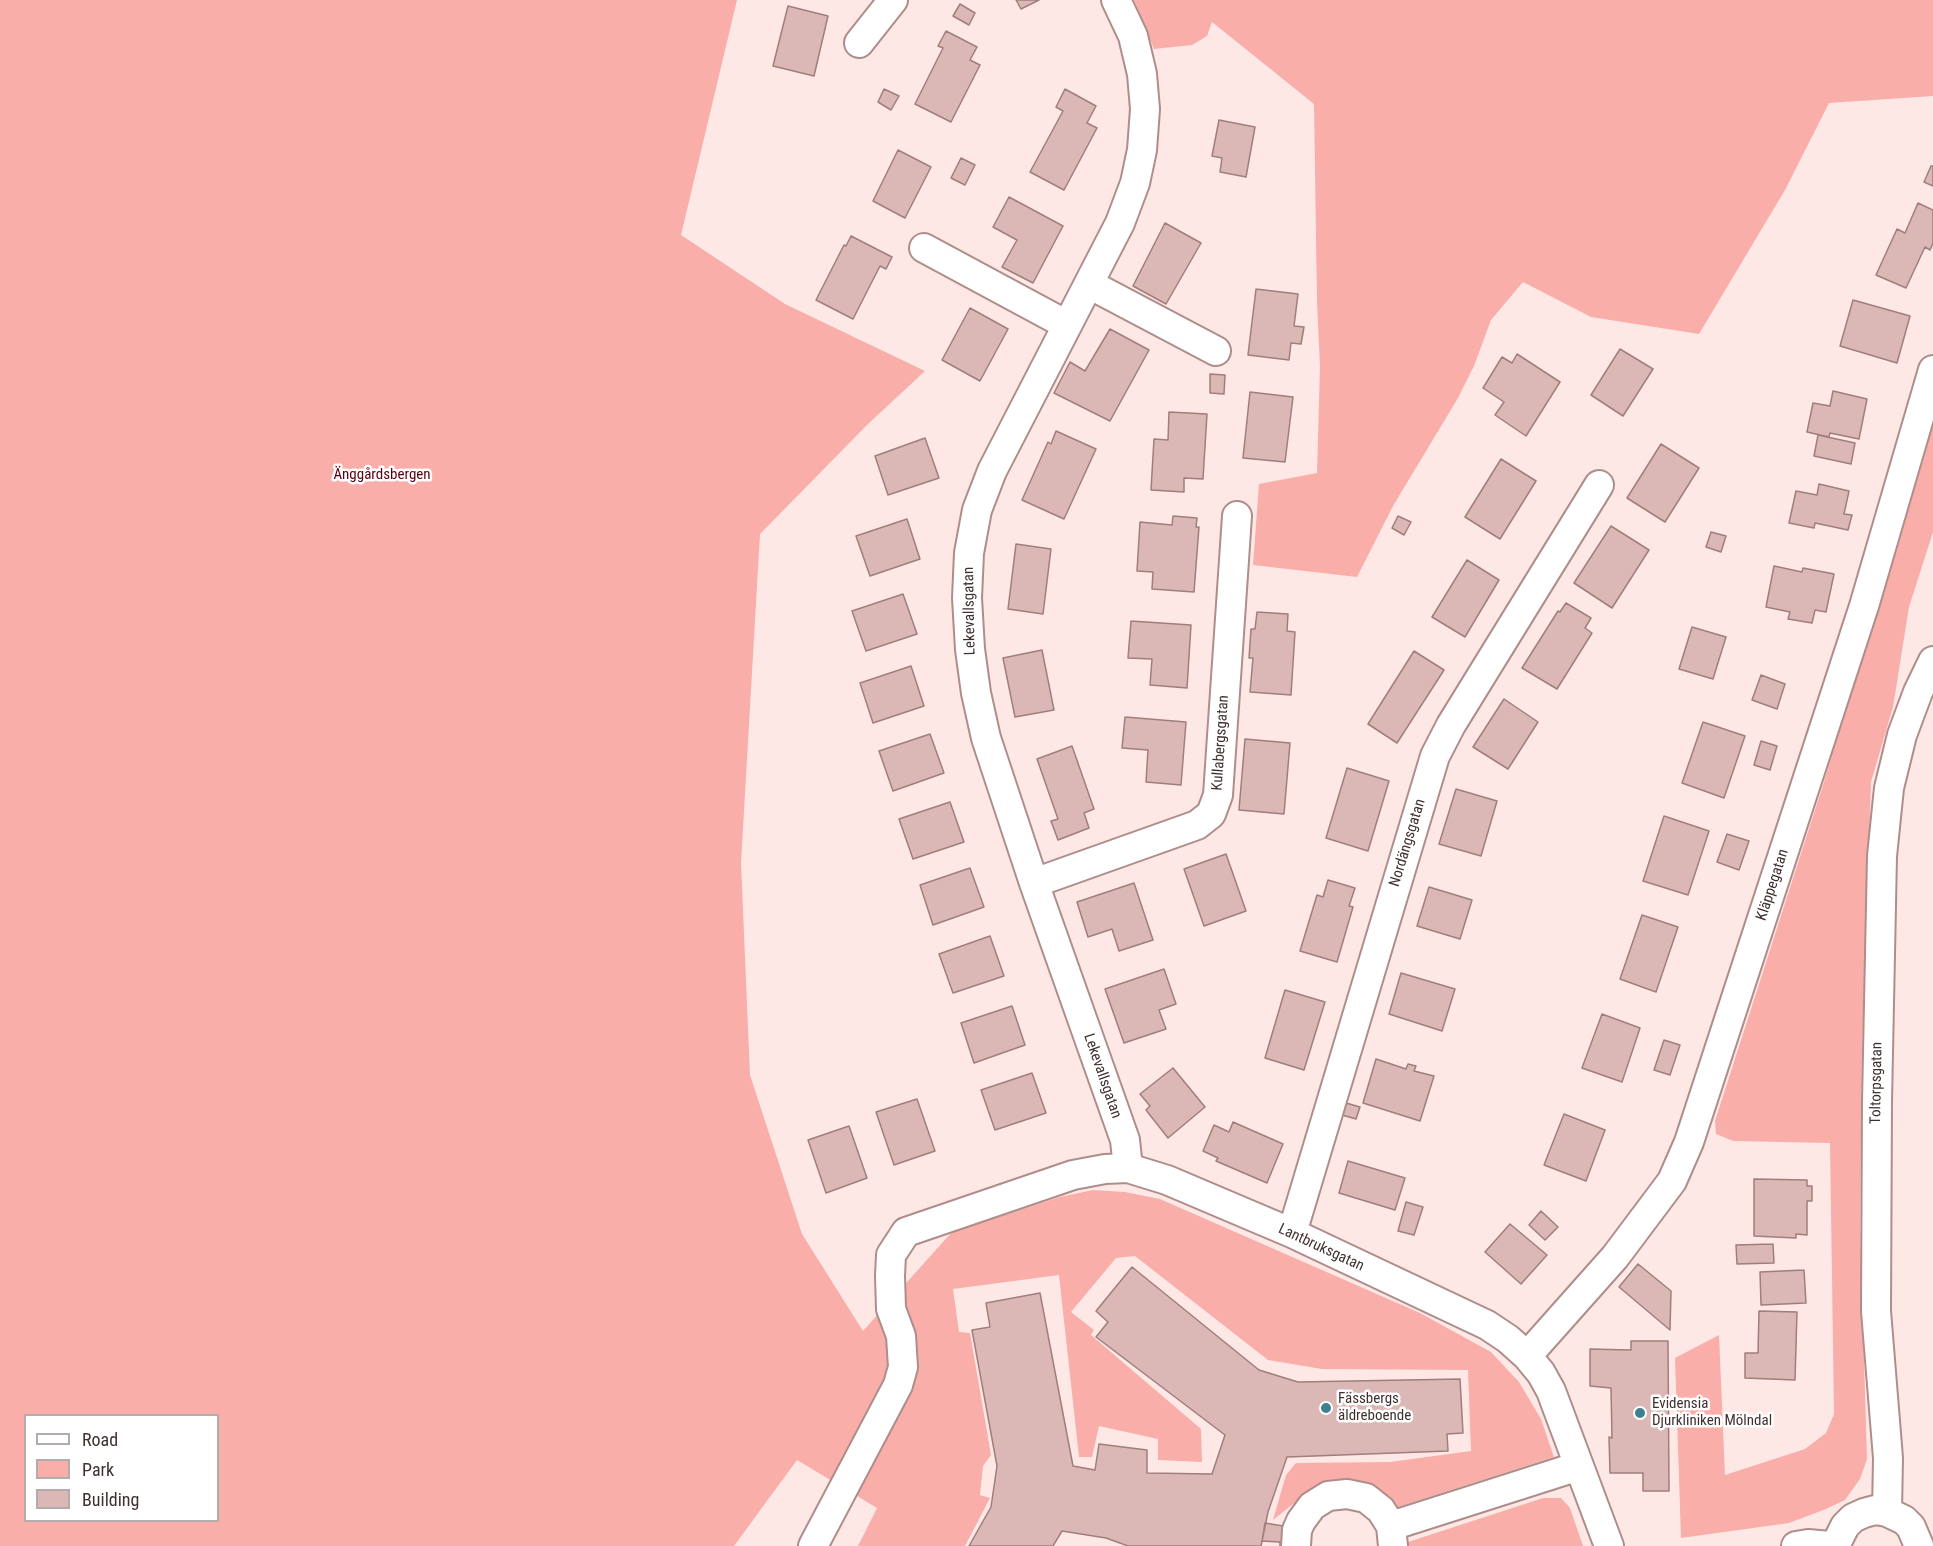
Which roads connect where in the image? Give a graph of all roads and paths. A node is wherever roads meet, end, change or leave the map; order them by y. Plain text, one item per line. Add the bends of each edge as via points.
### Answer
1 (893, 0) edge
2 (1116, 0) edge
3 (859, 43) dead end
4 (924, 248) dead end
5 (1089, 284) junction
6 (1067, 325) junction
7 (1216, 351) dead end
8 (1933, 370) edge
9 (1599, 485) dead end
10 (1237, 516) dead end
11 (1933, 661) edge
12 (1034, 883) junction
13 (1128, 1168) junction
14 (1292, 1233) junction
15 (1527, 1356) junction
16 (1579, 1466) junction
17 (1887, 1512) junction
18 (1392, 1536) edge
19 (813, 1546) edge
20 (1296, 1546) edge
21 (1609, 1546) edge
22 (1796, 1546) edge
23 (1830, 1546) edge
24 (1835, 1546) edge
25 (1919, 1546) edge

1 - 3 street
2 - 5 street, Lekevallsgatan via 1133,36 1142,74 1142,150 1120,223
4 - 6 street
5 - 6 street, Lekevallsgatan
5 - 7 street
6 - 12 street, Lekevallsgatan via 992,471 977,510 969,553 969,648 976,693 986,738
8 - 15 street, Kläppegatan via 1864,606 1689,1142 1672,1181 1615,1257
9 - 14 street, Nordängsgatan via 1435,756
10 - 12 street, Kullabergsgatan via 1218,795 1211,814 1197,825
11 - 17 street, Toltorpsgatan via 1902,735 1889,788 1882,856 1876,1311 1888,1458
12 - 13 street, Lekevallsgatan via 1125,1140
13 - 14 street, Lantbruksgatan via 1167,1180
13 - 19 street, Lantbruksgatan via 1073,1175 906,1232 891,1255 891,1309 901,1336 903,1367 898,1385
14 - 15 street, Lantbruksgatan via 1487,1325
15 - 16 street, Lantbruksgatan via 1551,1391
16 - 18 street
16 - 21 street, Lantbruksgatan
17 - 24 street via 1875,1510 1853,1518
17 - 25 street via 1911,1527
18 - 20 street via 1381,1510 1366,1498 1337,1494 1320,1500 1305,1513 1297,1530
22 - 23 street

